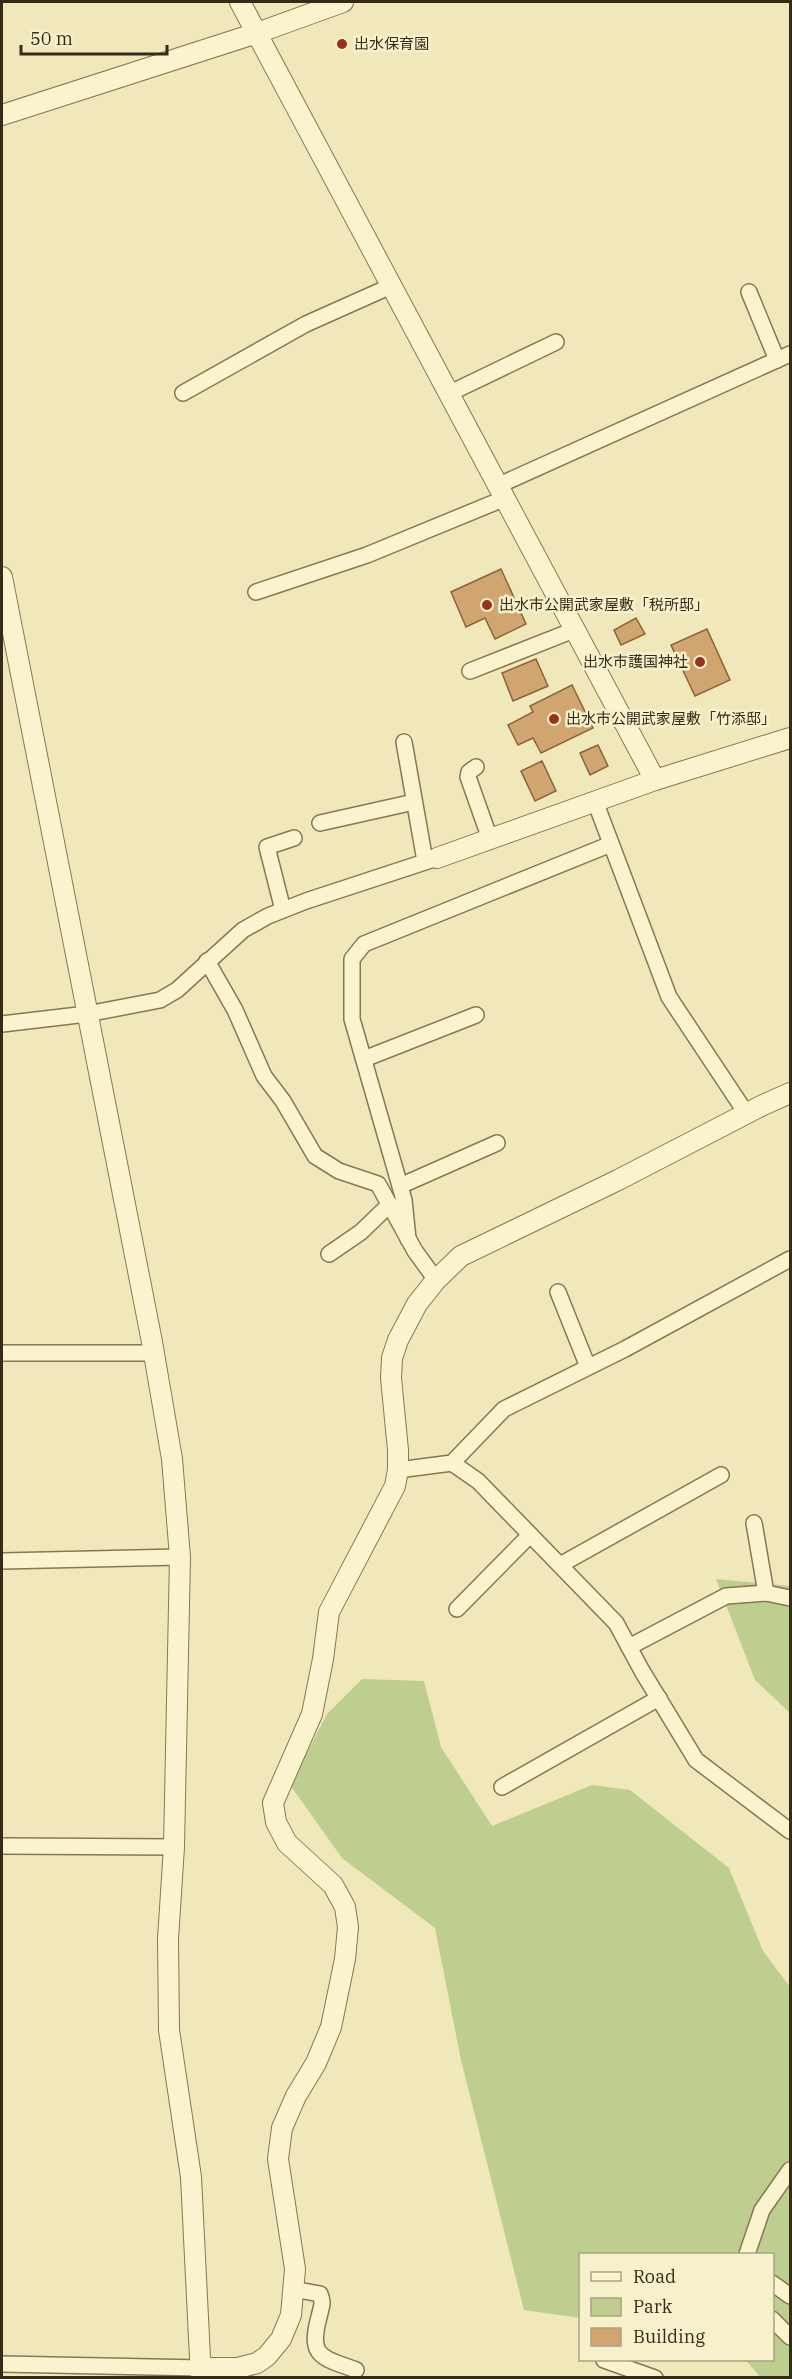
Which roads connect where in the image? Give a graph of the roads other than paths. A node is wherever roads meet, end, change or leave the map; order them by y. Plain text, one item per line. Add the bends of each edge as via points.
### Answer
1 (240, 2) edge
2 (343, 2) edge
3 (257, 33) junction
4 (2, 115) edge
5 (391, 286) junction
6 (748, 292) dead end
7 (556, 342) dead end
8 (784, 357) edge
9 (183, 393) dead end
10 (448, 394) junction
11 (500, 492) junction
12 (2, 577) edge
13 (256, 592) dead end
14 (574, 630) junction
15 (470, 671) dead end
16 (790, 738) edge
17 (404, 742) dead end
18 (476, 767) dead end
19 (655, 780) junction
20 (595, 801) junction
21 (414, 802) junction
22 (320, 823) dead end
23 (294, 838) dead end
24 (490, 839) junction
25 (611, 844) junction
26 (431, 860) junction
27 (283, 910) junction
28 (207, 961) junction
29 (87, 1014) junction
30 (476, 1015) dead end
31 (2, 1024) edge
32 (364, 1059) junction
33 (790, 1093) edge
34 (746, 1113) junction
35 (497, 1143) dead end
36 (399, 1186) junction
37 (390, 1204) junction
38 (408, 1239) junction
39 (329, 1254) dead end
40 (790, 1259) edge
41 (436, 1280) junction
42 (558, 1292) dead end
43 (2, 1353) edge
44 (154, 1353) junction
45 (588, 1367) junction
46 (452, 1463) junction
47 (398, 1470) junction
48 (720, 1475) dead end
49 (754, 1523) dead end
50 (530, 1535) junction
51 (180, 1557) junction
52 (2, 1561) edge
53 (560, 1565) junction
54 (766, 1593) junction
55 (790, 1598) edge
56 (457, 1609) dead end
57 (629, 1647) junction
58 (659, 1698) junction
59 (502, 1787) dead end
60 (790, 1831) edge
61 (2, 1846) edge
62 (174, 1847) junction
63 (790, 2170) edge
64 (747, 2253) edge
65 (774, 2284) edge
66 (293, 2289) junction
67 (790, 2296) edge
68 (774, 2321) edge
69 (790, 2337) edge
70 (607, 2361) edge
71 (2, 2364) edge
72 (356, 2370) dead end
73 (201, 2373) edge
74 (655, 2378) edge

1 - 3 street
2 - 3 street
3 - 4 street
3 - 5 street
5 - 9 street via 306,324
5 - 10 street
6 - 8 street
7 - 10 street
8 - 11 street
10 - 11 street
11 - 13 street via 367,555
11 - 14 street
12 - 29 street
14 - 15 street
14 - 19 street
16 - 19 street
17 - 21 street
18 - 24 street via 468,777
19 - 20 street
20 - 24 street
20 - 25 street
21 - 22 street
21 - 26 street
23 - 27 street via 267,847
24 - 26 street
25 - 32 street via 364,944 352,959 352,1019
25 - 34 street via 669,998
26 - 27 street
27 - 28 street via 243,930
28 - 29 street via 177,990 160,1000
28 - 37 street via 235,1010 264,1076 315,1156 339,1172 378,1184
29 - 31 street
29 - 44 street
30 - 32 street
32 - 36 street
33 - 34 street
34 - 41 street via 461,1256
35 - 36 street
36 - 38 street
37 - 38 street
37 - 39 street via 361,1232
38 - 41 street
40 - 45 street
41 - 47 street via 417,1304 392,1358
42 - 45 street
43 - 44 street
44 - 51 street via 172,1459
45 - 46 street via 504,1409
46 - 47 street
46 - 50 street via 478,1481
47 - 66 street via 395,1486 329,1612 312,1714 273,1803 276,1822 287,1843 333,1885 345,1907 348,1928 331,2027 282,2128 278,2159 295,2269
48 - 53 street
49 - 54 street
50 - 53 street
50 - 56 street
51 - 52 street
51 - 62 street
53 - 57 street via 616,1623
54 - 55 street
54 - 57 street via 726,1596
57 - 58 street
58 - 59 street
58 - 60 street via 696,1760
61 - 62 street
62 - 73 street via 168,1939 169,2030 191,2177
63 - 64 street via 762,2210
65 - 67 street
66 - 72 street via 320,2294 323,2301 314,2335 315,2348 325,2358
66 - 73 street via 291,2316 281,2339 267,2356 238,2368
68 - 69 street
70 - 74 street
71 - 73 street

